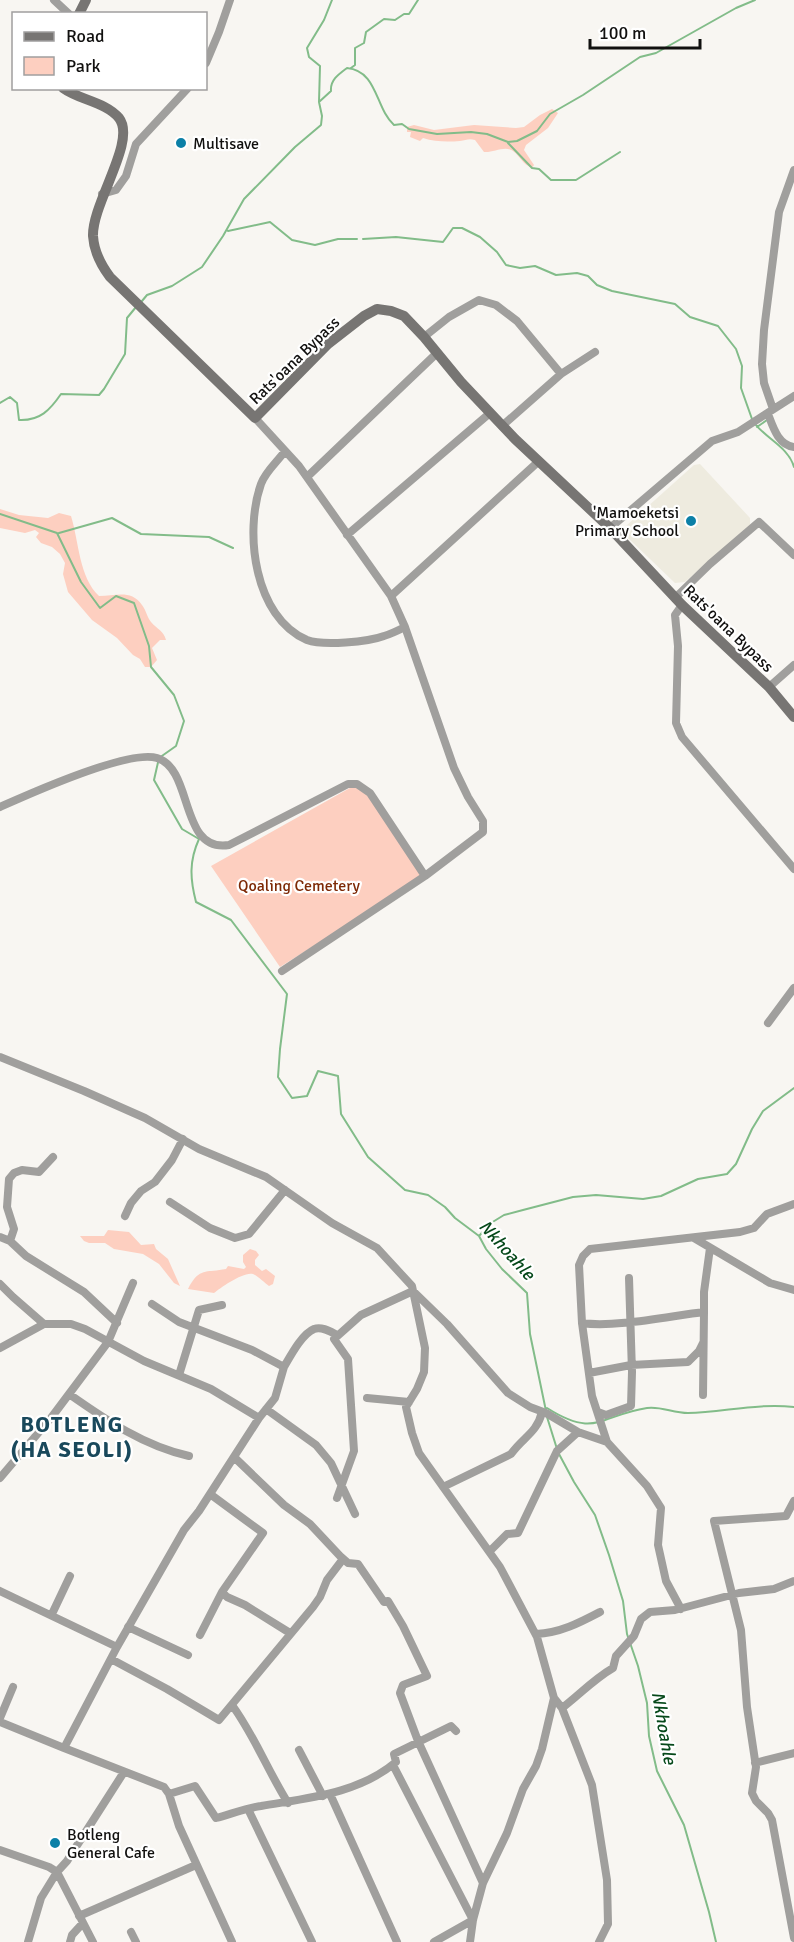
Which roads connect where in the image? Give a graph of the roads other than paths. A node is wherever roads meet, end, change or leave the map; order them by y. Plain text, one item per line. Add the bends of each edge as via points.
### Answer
1 (54, 0) edge
2 (230, 0) edge
3 (67, 12) edge
4 (207, 61) edge
5 (66, 90) edge
6 (186, 90) edge
7 (794, 170) edge
8 (102, 194) junction
9 (424, 337) junction
10 (595, 352) dead end
11 (438, 353) junction
12 (561, 374) junction
13 (794, 396) edge
14 (770, 411) junction
15 (490, 412) junction
16 (255, 418) junction
17 (502, 426) junction
18 (794, 447) edge
19 (285, 451) junction
20 (539, 462) junction
21 (307, 477) junction
22 (610, 528) junction
23 (347, 535) junction
24 (794, 555) edge
25 (391, 596) junction
26 (679, 601) junction
27 (405, 627) junction
28 (794, 665) edge
29 (769, 687) junction
30 (794, 717) edge
31 (0, 807) edge
32 (794, 869) edge
33 (425, 876) junction
34 (282, 970) dead end
35 (794, 988) edge
36 (768, 1023) dead end
37 (0, 1057) edge
38 (183, 1139) junction
39 (53, 1157) dead end
40 (285, 1190) junction
41 (170, 1203) dead end
42 (794, 1204) edge
43 (125, 1216) dead end
44 (0, 1237) edge
45 (694, 1238) junction
46 (10, 1241) junction
47 (710, 1248) junction
48 (629, 1278) dead end
49 (133, 1283) dead end
50 (0, 1284) edge
51 (794, 1290) edge
52 (413, 1291) junction
53 (152, 1304) dead end
54 (222, 1305) dead end
55 (704, 1312) junction
56 (630, 1321) junction
57 (117, 1323) junction
58 (582, 1323) junction
59 (44, 1324) junction
60 (193, 1328) junction
61 (337, 1335) junction
62 (108, 1342) junction
63 (703, 1343) junction
64 (0, 1348) edge
65 (631, 1365) junction
66 (284, 1367) junction
67 (589, 1373) junction
68 (179, 1374) junction
69 (69, 1394) junction
70 (704, 1395) dead end
71 (367, 1398) dead end
72 (409, 1402) junction
73 (266, 1409) junction
74 (542, 1412) junction
75 (598, 1412) junction
76 (259, 1418) junction
77 (578, 1432) junction
78 (607, 1442) junction
79 (189, 1456) dead end
80 (234, 1457) junction
81 (1, 1473) edge
82 (341, 1487) junction
83 (442, 1487) junction
84 (210, 1494) junction
85 (337, 1498) dead end
86 (794, 1501) edge
87 (355, 1514) dead end
88 (490, 1551) junction
89 (343, 1559) junction
90 (70, 1576) dead end
91 (794, 1581) edge
92 (0, 1591) edge
93 (222, 1592) junction
94 (732, 1595) junction
95 (681, 1608) junction
96 (600, 1612) dead end
97 (52, 1614) junction
98 (128, 1627) junction
99 (290, 1633) junction
100 (536, 1634) junction
101 (200, 1635) dead end
102 (117, 1647) junction
103 (188, 1655) dead end
104 (111, 1659) junction
105 (13, 1687) dead end
106 (554, 1698) junction
107 (232, 1705) junction
108 (562, 1708) junction
109 (0, 1720) edge
110 (456, 1731) dead end
111 (418, 1741) junction
112 (64, 1748) junction
113 (299, 1750) dead end
114 (794, 1753) edge
115 (755, 1763) junction
116 (393, 1765) junction
117 (124, 1772) junction
118 (169, 1794) junction
119 (326, 1795) junction
120 (288, 1803) junction
121 (248, 1809) junction
122 (0, 1850) edge
123 (196, 1864) junction
124 (57, 1872) junction
125 (483, 1883) junction
126 (81, 1920) junction
127 (473, 1920) junction
128 (131, 1932) dead end
129 (794, 1938) edge
130 (28, 1942) edge
131 (70, 1942) edge
132 (93, 1942) edge
133 (136, 1942) edge
134 (232, 1942) edge
135 (312, 1942) edge
136 (397, 1942) edge
137 (434, 1942) edge
138 (470, 1942) edge
139 (599, 1942) edge

1 - 3 street
2 - 4 street
5 - 8 street, Rats'oana Bypass via 103,106 121,120 124,142
6 - 8 street via 136,144 126,177 116,190
7 - 14 street via 780,212 764,330 763,373
8 - 16 street, Rats'oana Bypass via 93,236 98,261 110,278
9 - 11 street, Rats'oana Bypass
9 - 12 street via 479,300 496,305 517,321
9 - 16 street, Rats'oana Bypass via 404,316 377,309 328,344
10 - 12 street
11 - 15 street, Rats'oana Bypass
11 - 21 street
12 - 17 street
13 - 14 street
14 - 18 street via 782,442
14 - 22 street via 738,432 712,441
15 - 17 street, Rats'oana Bypass
15 - 23 street
16 - 19 street
17 - 20 street, Rats'oana Bypass
19 - 21 street
19 - 27 street via 262,482 255,505 254,545 268,603 307,640 332,644 383,637
20 - 22 street, Rats'oana Bypass
20 - 25 street
21 - 23 street
22 - 26 street, Rats'oana Bypass
23 - 25 street
24 - 26 street via 759,522 710,564
25 - 27 street
26 - 29 street, Rats'oana Bypass
26 - 32 street via 675,615 676,723 682,737
27 - 33 street via 454,768 483,821 483,832
28 - 29 street
29 - 30 street, Rats'oana Bypass
31 - 33 street via 56,782 150,756 174,770 196,828 210,843 223,846 348,784 357,784 370,793
33 - 34 street
35 - 36 street
37 - 38 street via 145,1118
38 - 40 street via 266,1177
38 - 43 street via 172,1160 155,1182 141,1191
39 - 46 street via 39,1172 22,1170 9,1179 7,1207 14,1229
40 - 41 street via 249,1234 235,1238 210,1228
40 - 52 street via 377,1248
42 - 45 street via 767,1214 754,1228
44 - 46 street
45 - 47 street
45 - 58 street via 590,1249 579,1265
46 - 57 street via 26,1256 84,1292
47 - 51 street via 770,1283
47 - 55 street
48 - 56 street
49 - 57 street
50 - 59 street
52 - 61 street via 362,1315
52 - 72 street via 425,1348 424,1372
52 - 74 street via 508,1393
53 - 60 street
54 - 60 street via 200,1310
55 - 56 street
55 - 63 street
56 - 58 street
56 - 65 street
57 - 62 street
58 - 67 street
59 - 62 street via 71,1324
59 - 64 street
60 - 66 street via 252,1350
60 - 68 street
61 - 66 street via 314,1329
61 - 82 street via 334,1339 348,1359 354,1451
62 - 68 street
62 - 69 street
63 - 65 street via 688,1362
63 - 70 street
65 - 67 street
65 - 75 street via 631,1406 606,1415
66 - 73 street via 275,1398
67 - 75 street
68 - 76 street
69 - 79 street via 114,1425
69 - 81 street via 32,1442
71 - 72 street
72 - 83 street via 406,1407 419,1453
73 - 76 street
73 - 82 street via 316,1445 331,1463
74 - 77 street
74 - 83 street via 539,1424 511,1454
75 - 78 street
76 - 80 street
77 - 78 street
77 - 88 street via 557,1451 518,1533 507,1534
78 - 95 street via 661,1508 658,1545 666,1581
80 - 84 street
80 - 89 street via 310,1524
82 - 85 street
82 - 87 street
83 - 88 street
84 - 93 street via 263,1533
84 - 98 street via 183,1530
86 - 94 street via 786,1516 714,1521
88 - 100 street
89 - 99 street via 316,1602
89 - 111 street via 358,1564 384,1602 388,1601 427,1676 400,1689
90 - 97 street
91 - 94 street via 774,1589
92 - 97 street
93 - 99 street
93 - 101 street
94 - 95 street
94 - 115 street via 741,1630
95 - 108 street via 650,1612 641,1619 634,1636 616,1656 613,1668
96 - 100 street via 565,1629
97 - 102 street
98 - 102 street
98 - 103 street
99 - 107 street
100 - 106 street
102 - 104 street
104 - 107 street via 219,1720
104 - 112 street
105 - 109 street
106 - 108 street
106 - 125 street via 536,1766
107 - 120 street
108 - 139 street via 592,1785 607,1880 608,1924
109 - 112 street
110 - 111 street via 451,1726
111 - 116 street via 394,1754
111 - 125 street
112 - 117 street
113 - 119 street
114 - 115 street
115 - 129 street via 752,1793 772,1820
116 - 119 street via 347,1789
116 - 127 street
117 - 118 street via 164,1787
117 - 124 street
118 - 121 street via 195,1786 216,1818
118 - 123 street
119 - 120 street
119 - 136 street
120 - 121 street
121 - 135 street
122 - 124 street
123 - 126 street
123 - 134 street
124 - 126 street
124 - 130 street via 41,1898
125 - 127 street
126 - 131 street
126 - 132 street
127 - 137 street
127 - 138 street
128 - 133 street

